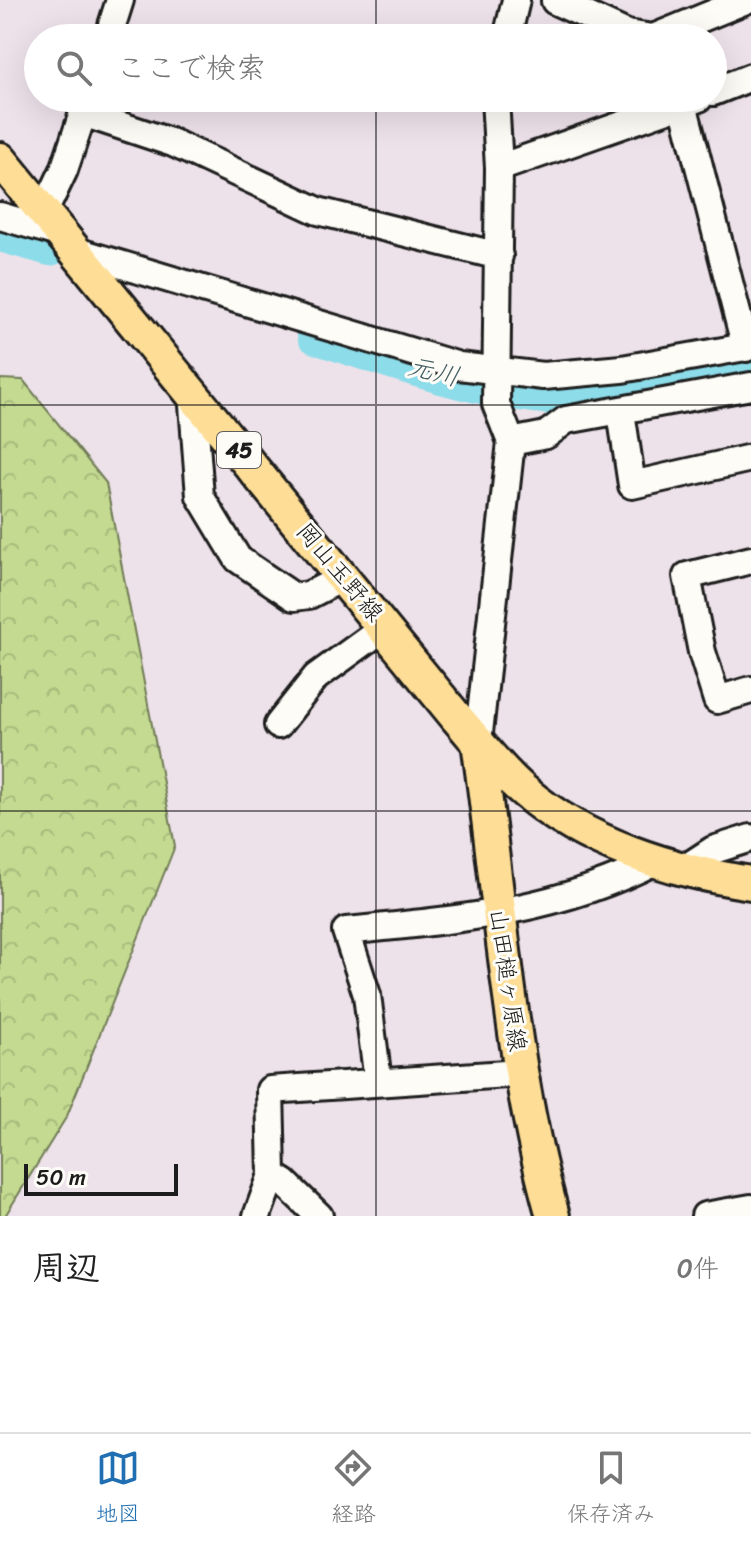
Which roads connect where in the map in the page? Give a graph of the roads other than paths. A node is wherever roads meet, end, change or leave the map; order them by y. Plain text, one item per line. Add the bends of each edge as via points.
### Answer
1 (120, 0) edge
2 (516, 0) edge
3 (746, 0) edge
4 (555, 1) edge
5 (718, 6) edge
6 (112, 24) edge
7 (510, 24) edge
8 (605, 24) edge
9 (681, 24) edge
10 (750, 80) edge
11 (727, 87) edge
12 (84, 112) edge
13 (100, 112) edge
14 (496, 112) edge
15 (659, 112) edge
16 (694, 112) edge
17 (0, 159) edge
18 (499, 168) junction
19 (0, 216) edge
20 (60, 232) junction
21 (499, 256) junction
22 (748, 347) edge
23 (496, 383) junction
24 (751, 386) edge
25 (192, 392) junction
26 (621, 412) junction
27 (511, 442) junction
28 (751, 458) edge
29 (751, 560) edge
30 (344, 577) junction
31 (385, 627) junction
32 (751, 690) edge
33 (278, 725) dead end
34 (478, 742) junction
35 (530, 796) junction
36 (489, 818) junction
37 (751, 838) edge
38 (670, 864) junction
39 (751, 883) edge
40 (498, 915) junction
41 (521, 1073) junction
42 (378, 1081) junction
43 (272, 1175) junction
44 (751, 1208) edge
45 (257, 1216) edge
46 (319, 1216) edge
47 (553, 1216) edge
48 (705, 1216) edge

1 - 6 street
2 - 7 street
3 - 5 street
4 - 8 street
5 - 9 street
10 - 11 street
12 - 20 street via 64,170
13 - 21 street via 318,211
14 - 18 street
15 - 18 street
16 - 22 street
17 - 20 main road, 岡山玉野線 / 45
18 - 21 street
19 - 20 street
20 - 23 street
20 - 25 main road, 岡山玉野線 / 45
21 - 23 street
22 - 23 street
23 - 27 street
24 - 26 street
25 - 30 main road, 岡山玉野線 / 45
25 - 30 street via 200,496 238,559 294,597
26 - 27 street via 566,420 546,435
26 - 28 street via 632,485
27 - 34 street
29 - 32 street via 687,576 717,700
30 - 31 main road, 岡山玉野線 / 45
31 - 33 street via 316,677
31 - 34 main road, 岡山玉野線 / 45
34 - 35 main road, 岡山玉野線 / 45
34 - 36 main road, 山田槌ヶ原線
35 - 36 main road via 500,805
35 - 38 main road, 岡山玉野線 / 45 via 587,831
36 - 40 main road, 山田槌ヶ原線
37 - 38 street
38 - 39 main road, 岡山玉野線 / 45
38 - 40 street
40 - 41 main road, 山田槌ヶ原線
40 - 42 street via 346,931 367,995
41 - 42 street
41 - 47 main road, 山田槌ヶ原線
42 - 43 street via 270,1090
43 - 45 street
43 - 46 street
44 - 48 street

